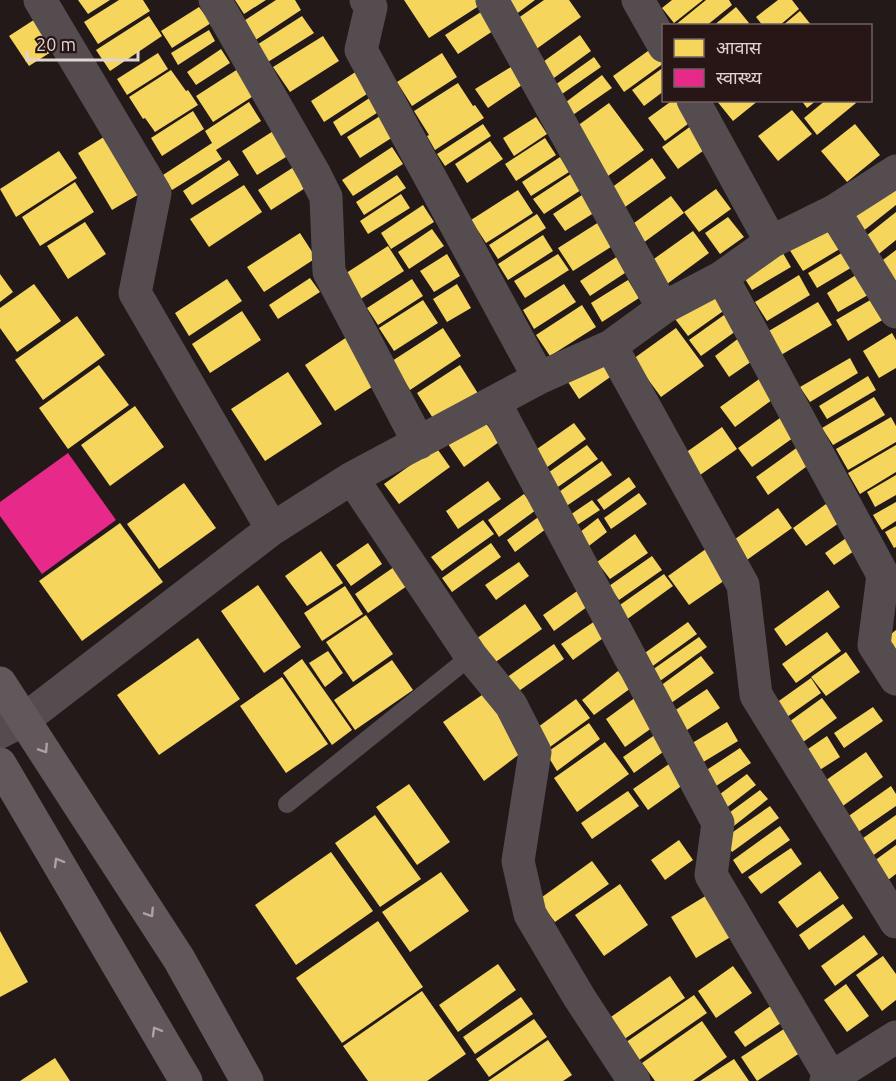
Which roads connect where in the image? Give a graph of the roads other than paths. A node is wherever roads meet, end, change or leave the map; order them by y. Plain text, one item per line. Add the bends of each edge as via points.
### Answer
1 (40, 0) edge
2 (215, 0) edge
3 (366, 0) edge
4 (492, 0) edge
5 (638, 0) edge
6 (662, 44) edge
7 (694, 102) edge
8 (896, 171) edge
9 (834, 211) junction
10 (771, 242) junction
11 (722, 277) junction
12 (663, 308) junction
13 (896, 312) edge
14 (611, 346) junction
15 (539, 378) junction
16 (495, 403) junction
17 (419, 443) junction
18 (352, 477) junction
19 (272, 529) junction
20 (471, 656) junction
21 (896, 679) edge
22 (0, 683) edge
23 (12, 726) edge
24 (0, 764) edge
25 (287, 804) dead end
26 (896, 922) edge
27 (896, 1037) edge
28 (828, 1080) edge
29 (186, 1081) edge
30 (247, 1081) edge
31 (634, 1081) edge

1 - 19 street via 155,193 135,293
2 - 17 street via 326,197 329,272
3 - 15 street via 370,7 361,50
4 - 12 street
5 - 6 street
7 - 10 street
8 - 9 street
9 - 10 street
9 - 13 street
10 - 11 street
11 - 12 street
11 - 21 street via 883,575 874,645
12 - 14 street
14 - 15 street
14 - 26 street via 744,585 756,695
15 - 16 street
16 - 17 street
16 - 28 street via 718,823 711,875
17 - 18 street
18 - 19 street
18 - 20 street
19 - 23 street
20 - 25 lane
20 - 31 street via 512,705 535,752 518,861 530,914
22 - 23 main road
23 -> 30 main road via 179,959
29 -> 24 main road
27 - 28 street

